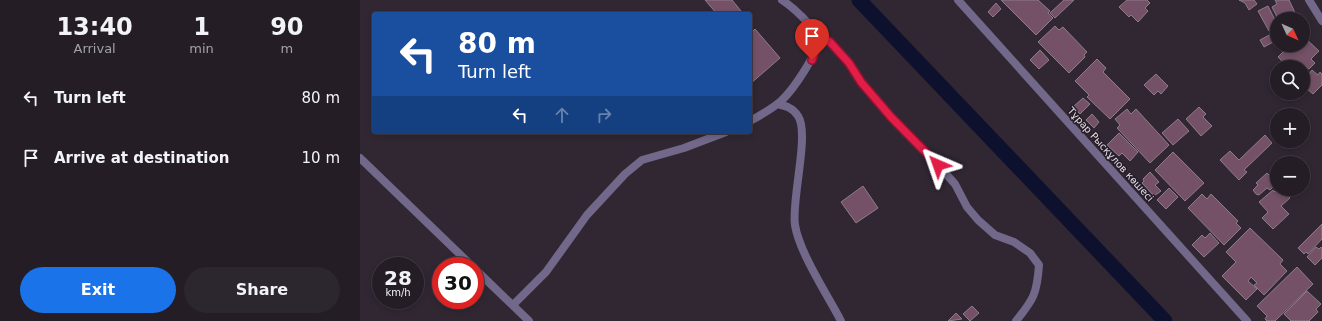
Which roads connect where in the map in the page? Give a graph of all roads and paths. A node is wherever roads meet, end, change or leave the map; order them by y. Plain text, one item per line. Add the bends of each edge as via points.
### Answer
1 (782, 0) edge
2 (958, 0) edge
3 (1308, 0) edge
4 (1322, 21) edge
5 (817, 35) junction
6 (778, 104) junction
7 (752, 120) edge
8 (721, 134) edge
9 (360, 158) edge
10 (463, 257) edge
11 (484, 278) edge
12 (512, 305) junction
13 (529, 321) edge
14 (841, 321) edge
15 (1016, 321) edge
16 (1247, 321) edge

1 - 5 street via 794,8
2 - 16 street, Тұрар Рысқұлов көшесі
3 - 4 street
5 - 6 street via 818,42 812,60
5 - 15 street via 830,42 891,117 955,184 967,207 978,220 995,235 1014,242 1030,253 1039,265 1038,288
6 - 7 street
6 - 14 street via 789,107 799,117 802,135 795,225 804,253
8 - 12 street via 642,160 625,174 587,215 546,272
9 - 10 street
11 - 12 street
12 - 13 street

